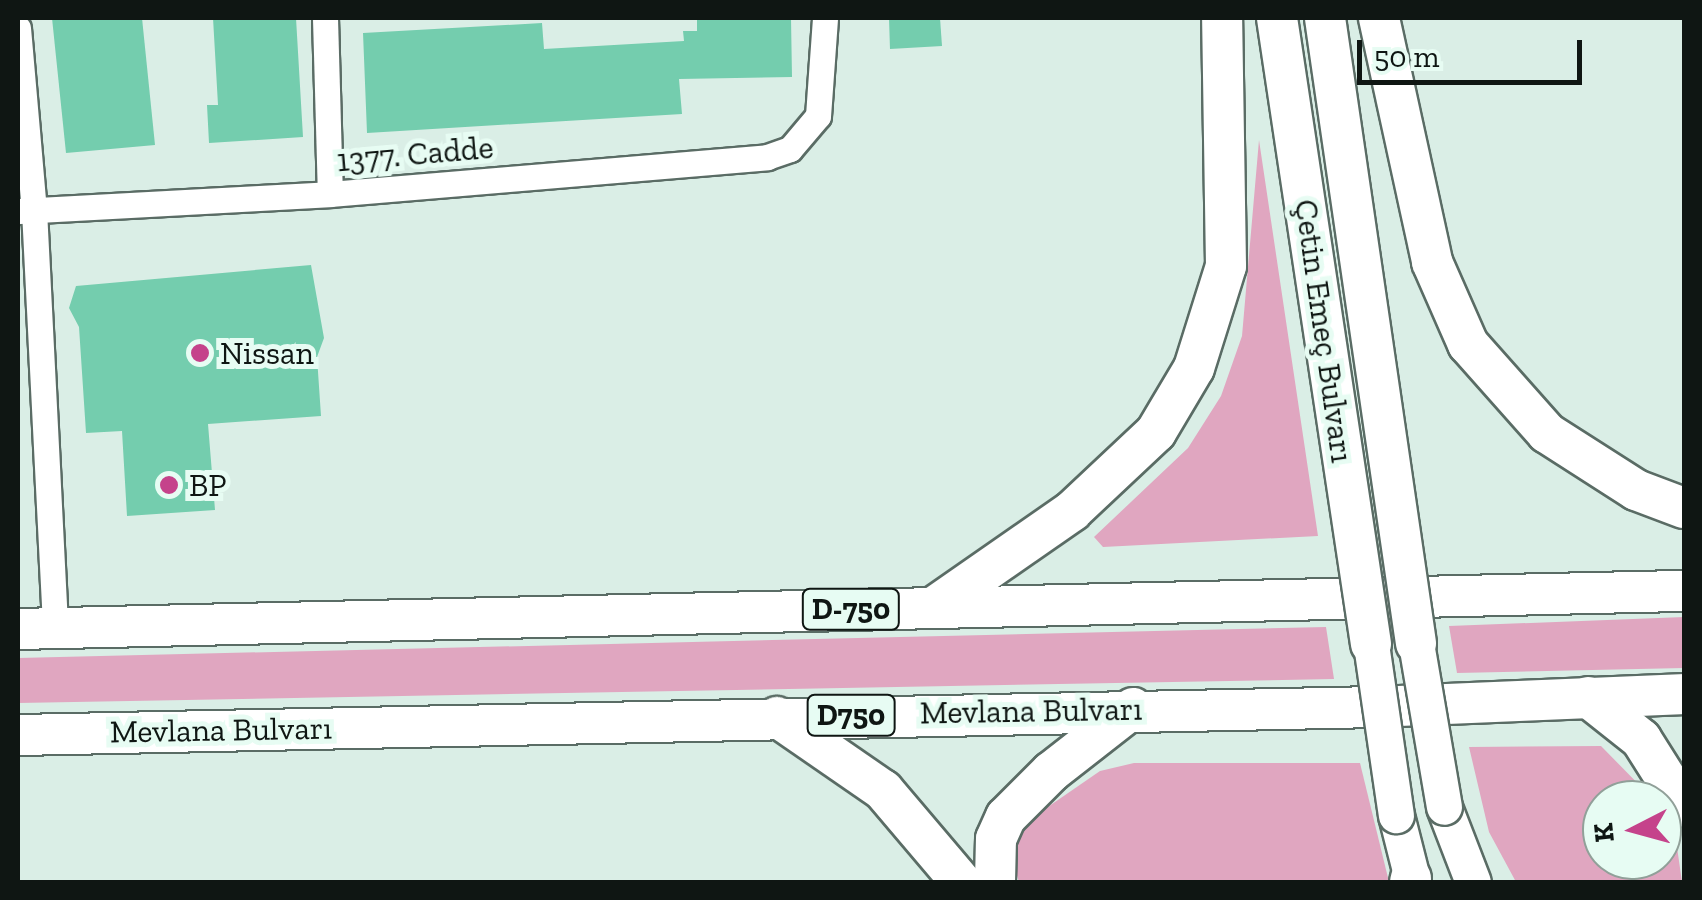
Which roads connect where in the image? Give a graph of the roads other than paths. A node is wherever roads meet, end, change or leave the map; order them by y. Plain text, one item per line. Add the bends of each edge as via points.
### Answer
1 (324, 18) edge
2 (825, 18) edge
3 (1222, 18) edge
4 (1277, 18) edge
5 (1325, 18) edge
6 (1378, 18) edge
7 (18, 28) edge
8 (330, 194) junction
9 (26, 210) edge
10 (1684, 508) edge
11 (1684, 591) edge
12 (934, 607) junction
13 (36, 628) edge
14 (1416, 643) joint
15 (1370, 644) joint
16 (1684, 694) edge
17 (1588, 697) junction
18 (1134, 708) junction
19 (777, 717) junction
20 (18, 735) edge
21 (1684, 807) edge
22 (1411, 881) edge
23 (961, 882) edge
24 (995, 882) edge
25 (1473, 882) edge

1 - 8 street
2 - 8 street, 1377. Cadde via 818,116 790,149 739,162
3 - 12 main road via 1226,266 1194,368 1165,419 1072,512
4 - 15 main road, Çetin Emeç Bulvarı, bridge
5 - 14 main road, Çetin Emeç Bulvarı, bridge
6 - 10 main road via 1432,262 1468,344 1547,433 1636,490
7 - 9 street
8 - 9 street, 1377. Cadde
9 - 13 street
11 - 12 main road, D-750
12 - 13 main road, D-750
14 - 25 main road, bridge via 1444,807
15 - 22 main road, bridge
16 - 17 main road, Mevlana Bulvarı / D750
17 - 18 main road, Mevlana Bulvarı / D750
17 - 21 main road via 1641,738
18 - 19 main road, Mevlana Bulvarı / D750
18 - 24 main road via 1050,772 1006,817 996,839
19 - 20 main road, Mevlana Bulvarı / D750
19 - 23 main road via 883,790

